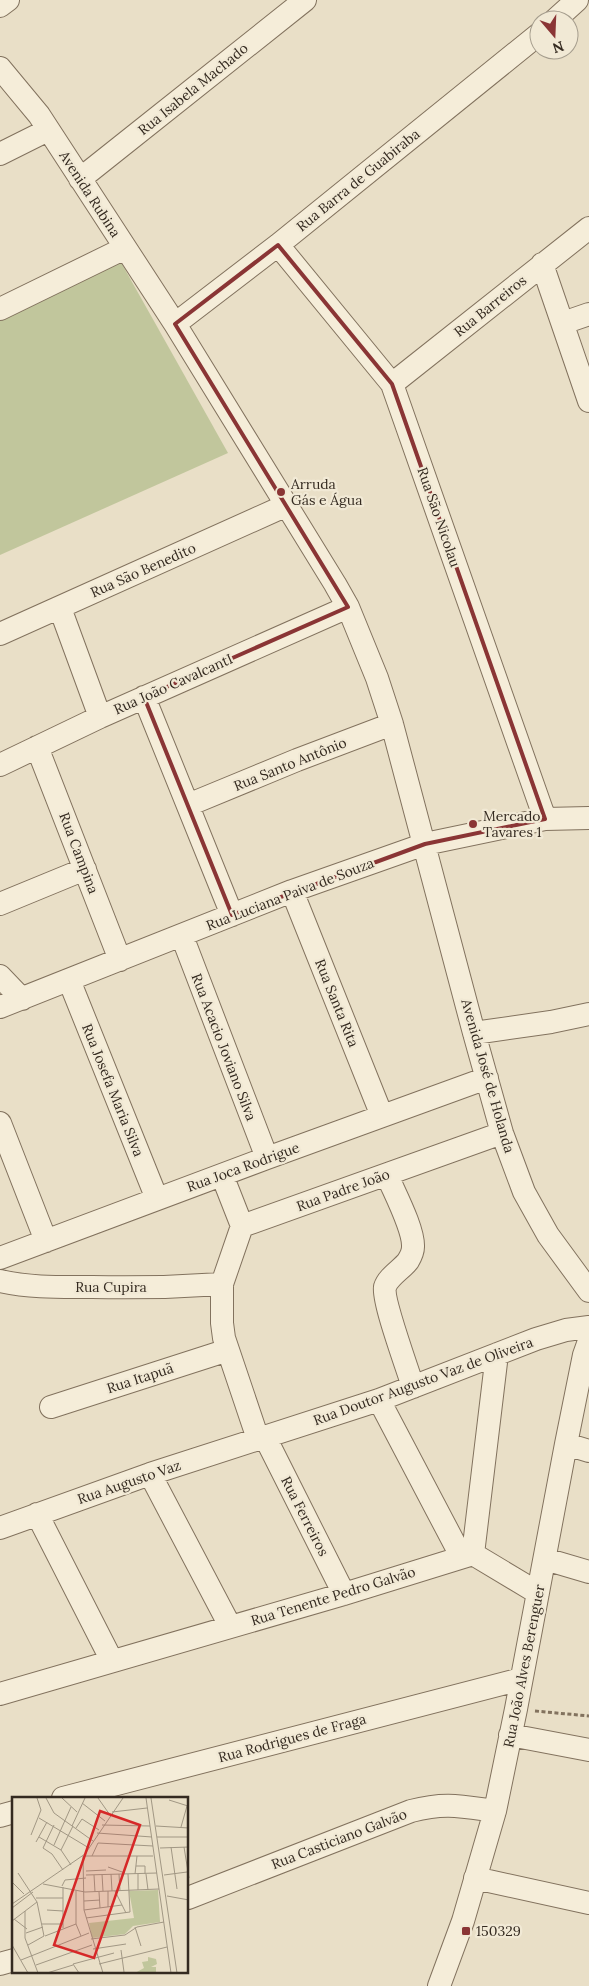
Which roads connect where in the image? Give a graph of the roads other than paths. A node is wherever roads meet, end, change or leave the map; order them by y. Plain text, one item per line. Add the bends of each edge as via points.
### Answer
1 (8, 0) edge
2 (305, 0) edge
3 (577, 0) edge
4 (0, 6) edge
5 (566, 10) edge
6 (529, 42) edge
7 (0, 68) edge
8 (48, 130) junction
9 (0, 154) edge
10 (80, 179) junction
11 (589, 228) edge
12 (278, 245) junction
13 (125, 248) junction
14 (542, 264) junction
15 (0, 309) edge
16 (589, 314) edge
17 (563, 323) junction
18 (175, 324) junction
19 (392, 384) junction
20 (589, 401) edge
21 (286, 505) junction
22 (348, 607) junction
23 (60, 608) junction
24 (0, 634) edge
25 (144, 697) junction
26 (100, 717) junction
27 (392, 724) junction
28 (37, 746) junction
29 (0, 766) edge
30 (188, 805) junction
31 (589, 818) edge
32 (545, 819) junction
33 (425, 844) junction
34 (85, 869) junction
35 (292, 891) junction
36 (0, 904) edge
37 (232, 915) junction
38 (182, 936) junction
39 (120, 960) junction
40 (0, 976) edge
41 (69, 980) junction
42 (22, 999) junction
43 (0, 1007) edge
44 (589, 1014) edge
45 (474, 1033) junction
46 (487, 1078) junction
47 (382, 1116) junction
48 (0, 1123) edge
49 (502, 1133) junction
50 (267, 1158) junction
51 (222, 1175) junction
52 (387, 1175) junction
53 (157, 1199) junction
54 (242, 1226) junction
55 (46, 1241) junction
56 (0, 1258) edge
57 (0, 1280) edge
58 (222, 1284) junction
59 (589, 1291) edge
60 (589, 1327) edge
61 (589, 1341) edge
62 (228, 1350) junction
63 (497, 1354) junction
64 (413, 1387) junction
65 (379, 1400) junction
66 (51, 1407) dead end
67 (261, 1438) junction
68 (566, 1444) junction
69 (589, 1451) edge
70 (150, 1474) junction
71 (36, 1514) junction
72 (0, 1528) edge
73 (467, 1555) junction
74 (545, 1559) junction
75 (589, 1572) edge
76 (538, 1593) junction
77 (344, 1594) junction
78 (230, 1626) junction
79 (112, 1661) junction
80 (521, 1679) junction
81 (0, 1694) edge
82 (510, 1735) junction
83 (589, 1750) edge
84 (68, 1797) edge
85 (495, 1810) junction
86 (475, 1878) junction
87 (189, 1898) edge
88 (589, 1903) edge
89 (443, 1985) edge

1 - 4 street
2 - 10 street, Rua Isabela Machado
3 - 5 street
6 - 12 street, Rua Barra de Guabiraba
7 - 8 street, Avenida Rubina
8 - 9 street
8 - 10 street, Avenida Rubina
10 - 13 street, Avenida Rubina
11 - 14 street, Rua Barreiros
12 - 18 street, Rua Barra de Guabiraba
12 - 19 street, Rua São Nicolau
13 - 15 street
13 - 18 street, Avenida Rubina
14 - 17 street
14 - 19 street, Rua Barreiros
16 - 17 street
17 - 20 street
18 - 21 street, Avenida Rubina
19 - 32 street, Rua São Nicolau
21 - 22 street, Avenida Rubina
21 - 23 street, Rua São Benedito
22 - 25 street, Rua João CavalcantI
22 - 27 street, Avenida José de Holanda
23 - 24 street, Rua São Benedito
23 - 26 street
25 - 26 street, Rua João CavalcantI
25 - 30 street
26 - 28 street, Rua João CavalcantI
27 - 30 street, Rua Santo Antônio
27 - 33 street, Avenida José de Holanda
28 - 29 street, Rua João CavalcantI
28 - 34 street, Rua Campina
30 - 37 street
31 - 32 street, Rua Luciana Paiva de Souza
32 - 33 street, Rua Luciana Paiva de Souza
33 - 35 street, Rua Luciana Paiva de Souza
33 - 45 street, Avenida José de Holanda
34 - 36 street
34 - 39 street, Rua Campina
35 - 37 street, Rua Luciana Paiva de Souza
35 - 47 street, Rua Santa Rita
37 - 38 street, Rua Luciana Paiva de Souza
38 - 39 street, Rua Luciana Paiva de Souza
38 - 50 street, Rua Acacio Joviano Silva
39 - 41 street, Rua Luciana Paiva de Souza
40 - 42 street
41 - 42 street, Rua Luciana Paiva de Souza
41 - 53 street, Rua Josefa Maria Silva
42 - 43 street, Rua Luciana Paiva de Souza
44 - 45 street
45 - 46 street, Avenida José de Holanda
46 - 47 street, Rua Joca Rodrigue
46 - 49 street, Avenida José de Holanda
47 - 50 street, Rua Joca Rodrigue
48 - 55 street
49 - 52 street, Rua Padre João
49 - 59 street, Avenida José de Holanda via 524,1192 543,1226
50 - 51 street, Rua Joca Rodrigue
51 - 53 street, Rua Joca Rodrigue
51 - 54 street
52 - 54 street, Rua Padre João
52 - 64 street via 414,1244 413,1252 387,1283 385,1291
53 - 55 street, Rua Joca Rodrigue
54 - 58 street
55 - 56 street, Rua Joca Rodrigue
57 - 58 street, Rua Cupira via 12,1284 58,1287 170,1288
58 - 62 street, Rua Ferreiros via 222,1323
60 - 63 street, Rua Doutor Augusto Vaz de Oliveira via 536,1339
61 - 68 street, Rua João Alves Berenguer
62 - 66 street, Rua Itapuã
62 - 67 street, Rua Ferreiros
63 - 64 street, Rua Doutor Augusto Vaz de Oliveira
63 - 73 street
64 - 65 street, Rua Doutor Augusto Vaz de Oliveira
65 - 67 street, Rua Doutor Augusto Vaz de Oliveira
65 - 73 street
67 - 70 street, Rua Augusto Vaz
67 - 77 street, Rua Ferreiros
68 - 69 street
68 - 74 street, Rua João Alves Berenguer
70 - 71 street, Rua Augusto Vaz
70 - 78 street
71 - 72 street, Rua Augusto Vaz
71 - 79 street
73 - 76 street
73 - 77 street, Rua Tenente Pedro Galvão
74 - 75 street
74 - 76 street, Rua João Alves Berenguer
76 - 80 street, Rua João Alves Berenguer
77 - 78 street, Rua Tenente Pedro Galvão
78 - 79 street, Rua Tenente Pedro Galvão
79 - 81 street, Rua Tenente Pedro Galvão
80 - 82 street, Rua João Alves Berenguer
80 - 84 street, Rua Rodrigues de Fraga
82 - 83 street
82 - 85 street, Rua João Alves Berenguer
85 - 86 street, Rua João Alves Berenguer
85 - 87 street, Rua Casticiano Galvão via 449,1804 411,1811
86 - 88 street
86 - 89 street, Rua João Alves Berenguer

